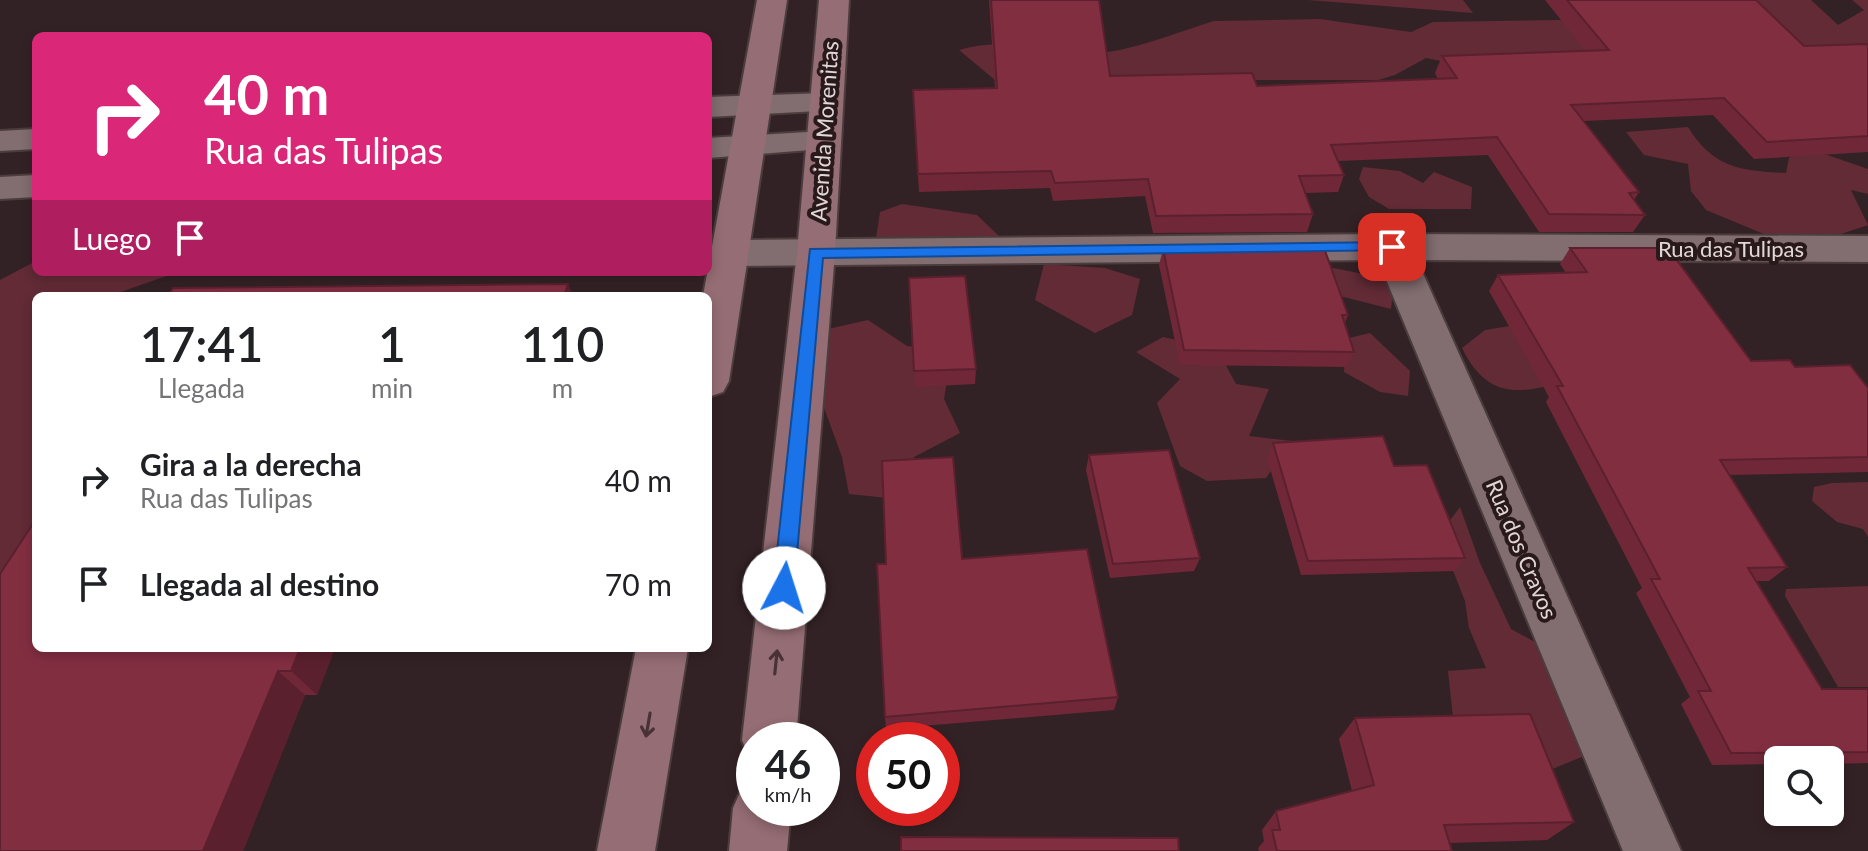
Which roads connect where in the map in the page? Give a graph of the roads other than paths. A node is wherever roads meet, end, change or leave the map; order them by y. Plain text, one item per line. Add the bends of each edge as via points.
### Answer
1 (772, 0) edge
2 (834, 0) edge
3 (753, 105) junction
4 (712, 107) edge
5 (824, 122) junction
6 (32, 139) edge
7 (0, 141) edge
8 (747, 146) junction
9 (712, 148) edge
10 (32, 186) edge
11 (0, 188) edge
12 (1392, 247) junction
13 (1868, 249) edge
14 (816, 252) junction
15 (730, 253) junction
16 (712, 358) edge
17 (661, 652) edge
18 (771, 722) edge
19 (760, 826) edge
20 (626, 851) edge
21 (758, 851) edge
22 (1652, 851) edge

1 - 3 main road
2 - 5 main road, Avenida Morenitas
3 - 4 street
3 - 5 street
3 - 8 main road
5 - 8 street
5 - 14 main road, Avenida Morenitas
6 - 7 street
8 - 9 street
8 - 15 main road
10 - 11 street
12 - 13 street, Rua das Tulipas
12 - 14 street, Rua das Tulipas
12 - 22 street, Rua dos Cravos
14 - 15 street, Rua das Tulipas
18 -> 14 main road, Avenida Morenitas
15 - 16 main road
17 -> 20 main road
19 - 21 main road

